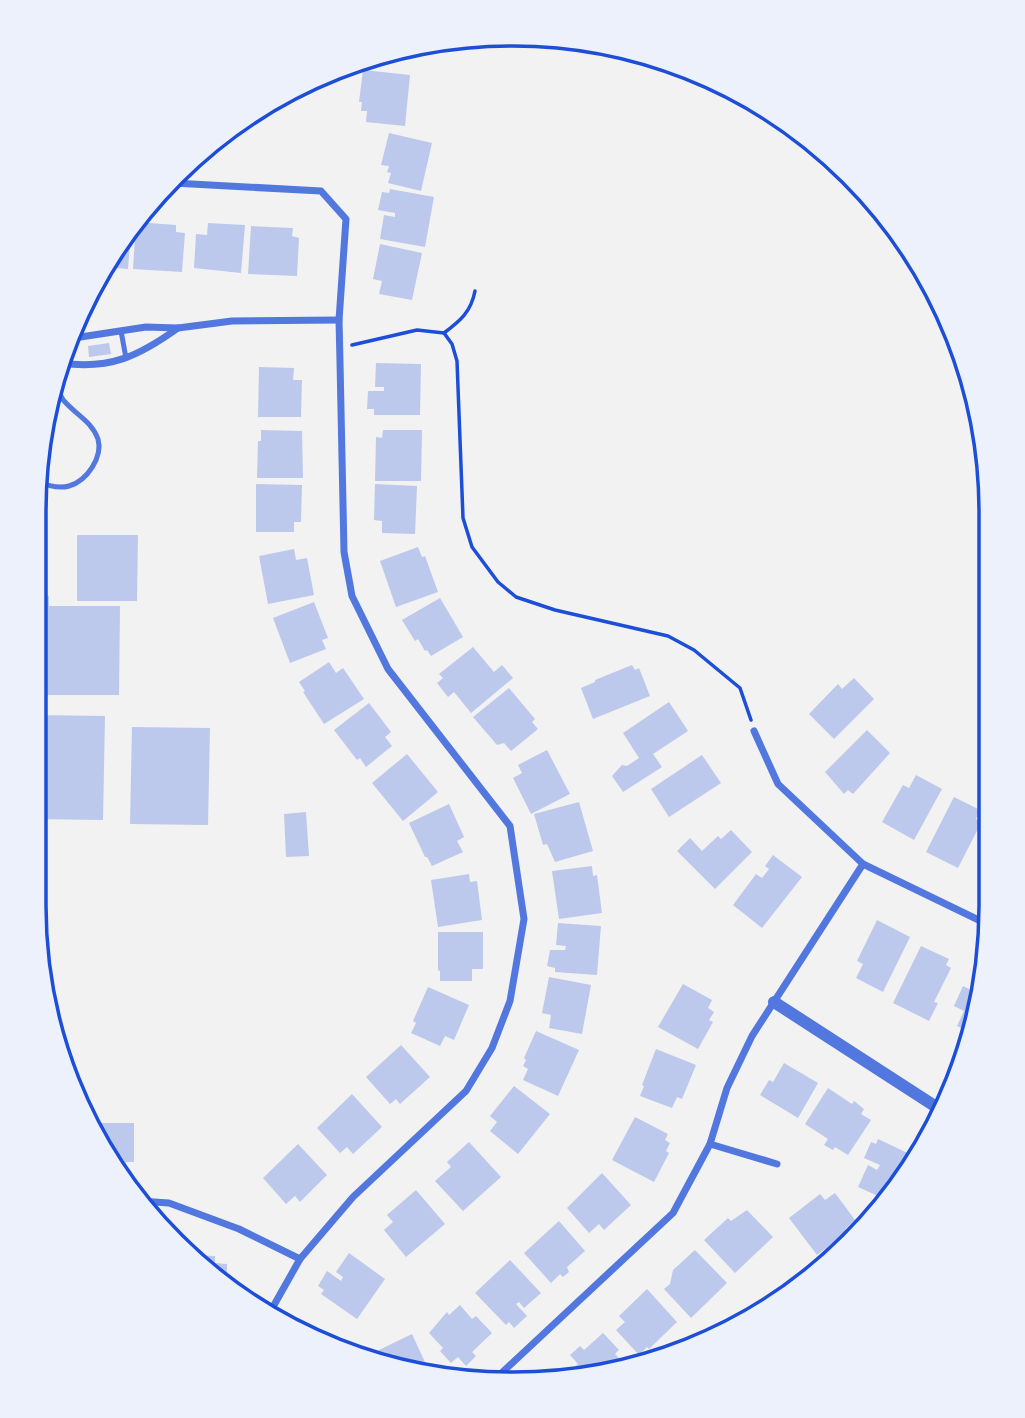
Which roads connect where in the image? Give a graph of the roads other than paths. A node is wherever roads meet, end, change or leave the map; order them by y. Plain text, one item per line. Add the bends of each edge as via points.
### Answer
1 (181, 183) edge
2 (339, 320) junction
3 (178, 328) junction
4 (121, 331) junction
5 (80, 337) edge
6 (126, 358) junction
7 (69, 364) edge
8 (60, 395) edge
9 (46, 484) edge
10 (754, 731) road end
11 (863, 864) junction
12 (979, 920) edge
13 (774, 1002) junction
14 (934, 1106) edge
15 (710, 1144) junction
16 (777, 1164) dead end
17 (152, 1202) edge
18 (300, 1259) junction
19 (273, 1306) edge
20 (502, 1373) edge

1 - 2 street via 320,191 346,219
2 - 3 street via 232,321
2 - 18 street via 344,552 352,596 388,669 510,826 524,919 510,1000 492,1048 466,1091 353,1198
3 - 4 street
3 - 6 street via 149,350
4 - 5 street
4 - 6 lane
6 - 7 street via 86,366
8 - 9 lane via 98,438 97,459 70,486
10 - 11 street via 778,784
11 - 12 street
11 - 13 street
13 - 14 street
13 - 15 street via 727,1088
15 - 16 street
15 - 20 street via 673,1213
17 - 18 street via 169,1203 239,1229
18 - 19 street

